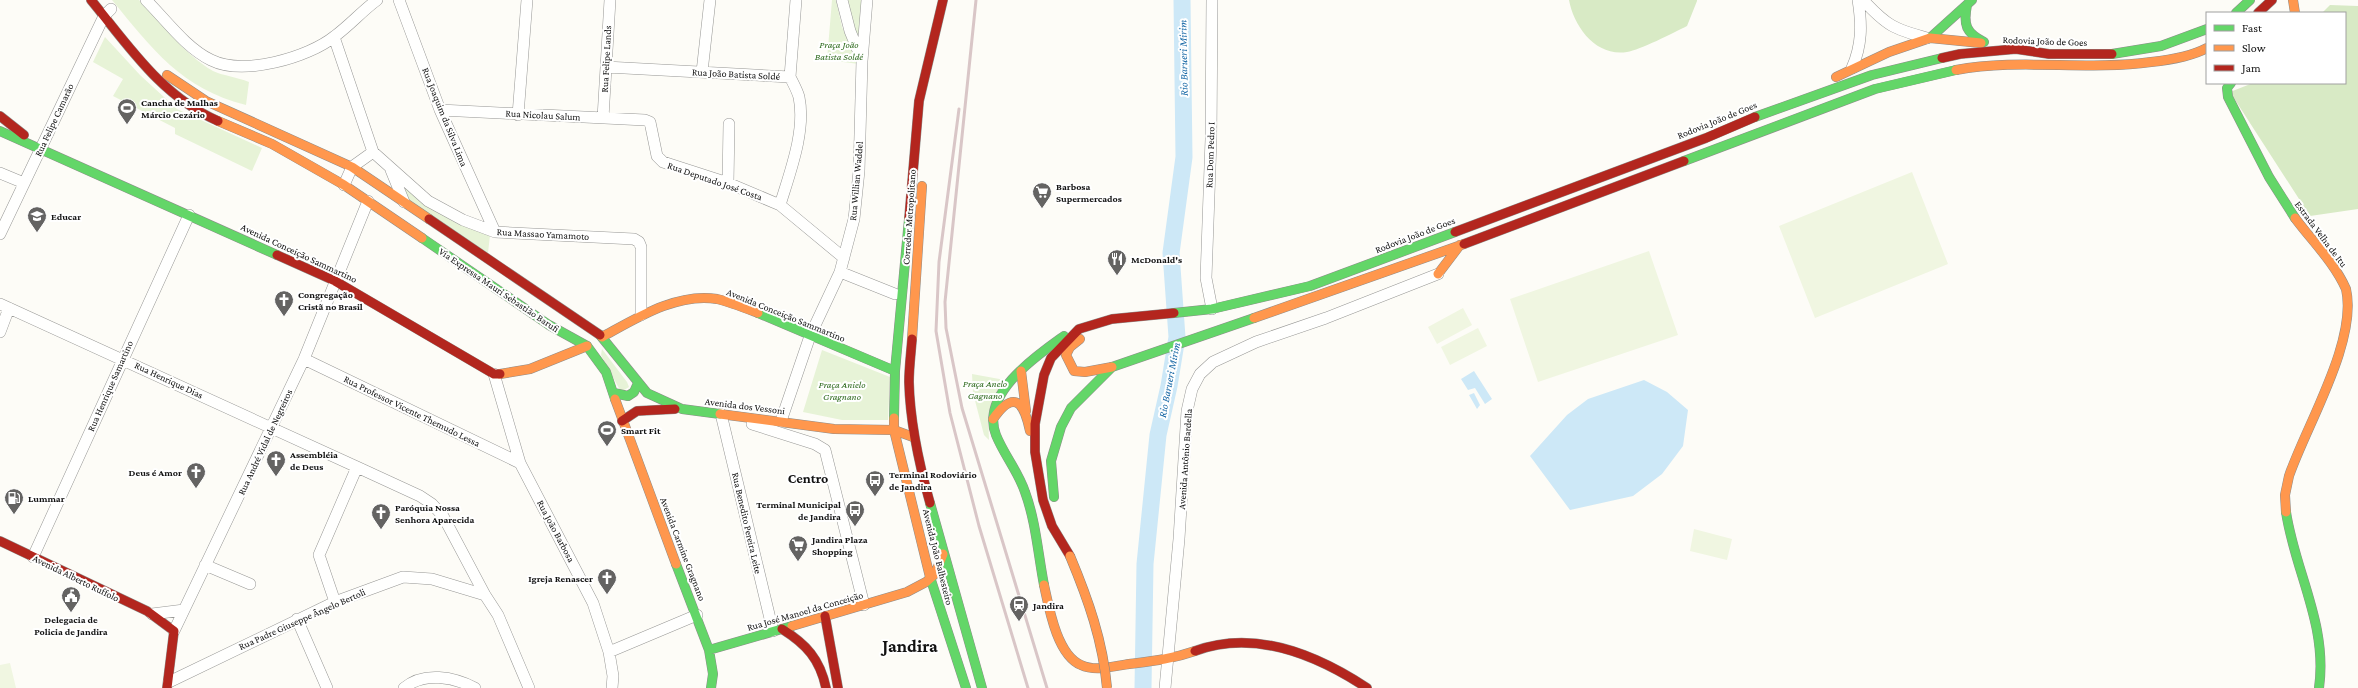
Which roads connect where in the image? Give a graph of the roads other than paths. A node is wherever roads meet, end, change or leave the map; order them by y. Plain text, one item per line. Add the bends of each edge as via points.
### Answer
1 (91, 0) edge
2 (146, 0) edge
3 (377, 0) edge
4 (399, 0) edge
5 (527, 0) edge
6 (610, 0) edge
7 (710, 0) edge
8 (796, 0) edge
9 (842, 0) edge
10 (867, 0) edge
11 (943, 0) edge
12 (952, 0) edge
13 (1212, 0) edge
14 (1858, 0) edge
15 (1863, 0) edge
16 (2250, 0) edge
17 (2272, 0) edge
18 (2293, 0) edge
19 (1970, 3) edge
20 (107, 8) edge
21 (2237, 12) edge
22 (2259, 12) edge
23 (2295, 12) edge
24 (950, 15) dead end
25 (2206, 29) edge
26 (334, 37) junction
27 (1930, 38) junction
28 (1988, 44) junction
29 (2206, 48) edge
30 (2016, 49) junction
31 (862, 61) junction
32 (606, 67) junction
33 (1852, 68) junction
34 (702, 72) junction
35 (790, 77) junction
36 (2230, 84) edge
37 (1775, 108) junction
38 (440, 110) junction
39 (518, 115) junction
40 (0, 116) edge
41 (603, 118) junction
42 (645, 120) joint
43 (729, 124) dead end
44 (926, 130) dead end
45 (0, 131) edge
46 (41, 148) junction
47 (373, 152) junction
48 (924, 160) dead end
49 (352, 167) junction
50 (391, 169) junction
51 (0, 173) edge
52 (923, 176) dead end
53 (24, 183) junction
54 (728, 183) junction
55 (344, 185) junction
56 (368, 201) junction
57 (404, 204) junction
58 (780, 205) junction
59 (189, 215) junction
60 (494, 232) junction
61 (0, 234) edge
62 (1460, 245) junction
63 (844, 258) junction
64 (1427, 258) junction
65 (840, 272) junction
66 (1433, 277) junction
67 (335, 281) junction
68 (895, 294) dead end
69 (5, 306) edge
70 (641, 315) junction
71 (1213, 317) junction
72 (1097, 323) junction
73 (1079, 329) junction
74 (0, 332) edge
75 (1207, 335) junction
76 (810, 336) junction
77 (602, 337) junction
78 (587, 346) junction
79 (122, 358) junction
80 (304, 359) junction
81 (1112, 367) junction
82 (894, 371) junction
83 (1021, 371) junction
84 (494, 374) junction
85 (638, 383) junction
86 (614, 393) junction
87 (682, 409) junction
88 (1026, 411) junction
89 (721, 414) junction
90 (993, 419) junction
91 (622, 421) junction
92 (781, 421) junction
93 (272, 428) junction
94 (894, 430) junction
95 (913, 437) junction
96 (1035, 452) junction
97 (520, 463) junction
98 (357, 467) junction
99 (0, 541) edge
100 (1062, 542) junction
101 (943, 554) junction
102 (33, 557) junction
103 (205, 565) junction
104 (931, 580) junction
105 (250, 584) dead end
106 (907, 592) junction
107 (485, 595) junction
108 (937, 601) junction
109 (335, 602) junction
110 (864, 605) junction
111 (184, 610) junction
112 (152, 614) junction
113 (697, 615) junction
114 (825, 616) junction
115 (296, 619) junction
116 (174, 630) junction
117 (777, 630) junction
118 (708, 650) junction
119 (609, 652) junction
120 (1163, 661) junction
121 (168, 685) edge
122 (327, 688) edge
123 (404, 688) edge
124 (475, 688) edge
125 (529, 688) edge
126 (612, 688) edge
127 (711, 688) edge
128 (826, 688) edge
129 (838, 688) edge
130 (966, 688) edge
131 (982, 688) edge
132 (1107, 688) edge
133 (1164, 688) edge
134 (1367, 688) edge
135 (2319, 688) edge

1 - 20 main road, Via Expressa Mauri Sebastião Barufi
2 - 26 street via 190,45 210,60 226,66 274,63 308,51
3 - 26 street
4 - 38 street, Rua Joaquim da Silva Lima
5 - 39 street
6 - 32 street, Rua Felipe Lands
7 - 34 street
8 - 35 street, Rua João Batista Soldé
9 - 31 street via 850,31
10 - 31 street, Rua Willian Waddel
11 - 82 main road, Avenida João Balhesteiro via 919,101
12 - 24 main road
13 - 71 street, Rua Dom Pedro I via 1206,278
14 - 33 street via 1862,23 1861,41
15 - 27 street via 1883,22
16 - 21 main road
17 - 22 main road
18 - 23 main road
19 - 27 main road
19 - 28 main road via 1963,22 1966,31
20 - 46 street, Rua Felipe Camarão
20 - 49 main road, Via Expressa Mauri Sebastião Barufi via 160,69 185,88 228,112
20 - 55 main road, Via Expressa Mauri Sebastião Barufi via 160,83 183,101 204,115 272,144
25 - 30 main road, Rodovia João de Goes via 2161,46 2110,54 2049,54
26 - 47 street, Rua Massao Yamamoto
27 - 28 main road
27 - 33 main road
28 - 30 main road
29 - 62 main road via 2178,58 2135,65 2100,68 1988,66 1921,76 1875,89
30 - 37 main road, Rodovia João de Goes via 1960,54 1922,62 1872,75
31 - 63 street, Rua Willian Waddel via 857,193 854,219
32 - 34 street, Rua João Batista Soldé
32 - 41 street, Rua Felipe Lands
33 - 37 main road
34 - 35 street, Rua João Batista Soldé
35 - 58 street via 798,95 801,114
36 - 135 main road, Estrada Velha de Itu via 2227,88 2228,97 2284,204 2338,274 2351,305 2352,321 2348,343 2300,448 2285,495 2289,532 2314,615 2320,646 2322,662
37 - 71 main road, Rodovia João de Goes via 1706,138 1310,286
38 - 39 street, Rua Nicolau Salum
38 - 60 street, Rua Joaquim da Silva Lima
39 - 41 street, Rua Nicolau Salum
40 - 46 main road
41 - 42 street, Rua Nicolau Salum
42 - 54 street, Rua Deputado José Costa via 650,122 657,156 663,162
43 - 54 street
44 - 48 main road, Corredor Metropolitano
45 - 46 main road
46 - 53 street, Rua Felipe Camarão
46 - 59 main road, Avenida Conceição Sammartino
47 - 49 street
47 - 50 street, Rua Massao Yamamoto
49 - 55 street
49 - 57 main road, Via Expressa Mauri Sebastião Barufi
50 - 57 street, Rua Massao Yamamoto
50 - 60 street, Rua Massao Yamamoto via 428,201 463,220
51 - 53 street
52 - 95 main road, Corredor Metropolitano via 909,381
53 - 61 street, Rua Felipe Camarão
54 - 58 street, Rua Deputado José Costa
55 - 56 main road, Via Expressa Mauri Sebastião Barufi
56 - 67 street, Rua André Vidal de Negreiros
56 - 78 main road, Via Expressa Mauri Sebastião Barufi via 549,325
57 - 77 main road, Via Expressa Mauri Sebastião Barufi
58 - 63 street, Rua Deputado José Costa
59 - 67 main road, Avenida Conceição Sammartino
59 - 79 street, Rua Henrique Samartino
60 - 70 street, Rua Massao Yamamoto via 634,239 641,247
62 - 64 main road
62 - 66 main road
63 - 65 street, Rua Willian Waddel
64 - 66 main road
64 - 75 main road
65 - 68 street
65 - 76 street, Rua Willian Waddel
66 - 120 street, Avenida Antônio Bardella via 1256,342 1213,362 1200,374 1192,389 1187,411 1179,539
67 - 80 street, Rua André Vidal de Negreiros
67 - 84 main road, Avenida Conceição Sammartino
69 - 74 street
69 - 79 street, Rua Henrique Dias
70 - 76 main road, Avenida Conceição Sammartino via 685,300 716,299 750,310
70 - 77 main road, Avenida Conceição Sammartino
71 - 72 main road, Rodovia João de Goes via 1195,311 1112,319
71 - 75 main road
72 - 73 main road, Rodovia João de Goes
72 - 81 main road via 1070,347 1066,355 1069,364 1074,371 1085,372
73 - 83 main road via 1046,349
73 - 96 main road, Rodovia João de Goes via 1051,358 1044,375 1035,424
75 - 81 main road
76 - 82 main road, Avenida Conceição Sammartino
76 - 92 street, Rua Willian Waddel
77 - 85 main road, Avenida dos Vessoni
78 - 84 main road via 527,370
78 - 86 main road, Via Expressa Mauri Sebastião Barufi via 606,372
79 - 93 street, Rua Henrique Dias
79 - 102 street, Rua Henrique Samartino
80 - 93 street, Rua André Vidal de Negreiros
80 - 97 street, Rua Professor Vicente Themudo Lessa
81 - 100 main road via 1071,408 1054,445 1051,486
82 - 94 main road, Avenida João Balhesteiro
83 - 88 main road
83 - 90 main road via 1003,391
84 - 97 street, Rua João Barbosa
85 - 86 main road via 634,392 628,396
85 - 87 main road, Avenida dos Vessoni via 647,393
86 - 91 main road, Via Expressa Mauri Sebastião Barufi
87 - 89 main road, Avenida dos Vessoni
87 - 91 main road via 637,412
88 - 90 main road via 1013,402 1002,406
88 - 96 main road
89 - 92 main road, Avenida dos Vessoni
89 - 110 street via 815,444 825,450
89 - 117 street, Rua Benedito Pereira Leite
90 - 120 main road via 996,434 1018,474 1034,521 1046,591 1057,634 1066,654 1071,660 1092,668
91 - 113 main road, Avenida Carmine Gragnano
92 - 94 main road, Avenida dos Vessoni via 834,429
93 - 98 street, Rua Henrique Dias
93 - 103 street, Rua André Vidal de Negreiros
94 - 95 main road, Avenida dos Vessoni
94 - 104 main road, Avenida João Balhesteiro
95 - 101 main road, Avenida João Balhesteiro
96 - 100 main road, Rodovia João de Goes via 1043,500 1052,526
97 - 119 street, Rua João Barbosa via 593,603
98 - 107 street, Rua Henrique Dias via 432,504 443,516
98 - 109 street via 319,555
99 - 102 main road, Avenida Alberto Ruffolo
100 - 132 main road, Rodovia João de Goes, bridge via 1083,586 1099,635 1104,654
101 - 104 main road via 941,564
101 - 131 main road, Avenida João Balhesteiro
102 - 112 main road, Avenida Alberto Ruffolo
103 - 105 street
103 - 111 street, Rua André Vidal de Negreiros
104 - 106 main road, Rua José Manoel da Conceição
104 - 108 main road, Avenida João Balhesteiro
106 - 108 main road
106 - 110 main road, Rua José Manoel da Conceição
107 - 109 street, Rua Padre Giuseppe Ângelo Bertoli via 414,576 403,577
107 - 125 street, Rua Henrique Dias via 498,615
108 - 130 main road, Avenida João Balhesteiro
109 - 115 street, Rua Padre Giuseppe Ângelo Bertoli
110 - 114 main road, Rua José Manoel da Conceição
111 - 112 street
111 - 116 street, Rua André Vidal de Negreiros
112 - 116 main road, Avenida Alberto Ruffolo
113 - 118 main road, Avenida Carmine Gragnano
113 - 119 street
114 - 117 main road, Rua José Manoel da Conceição
114 - 129 main road
115 - 121 street, Rua Padre Giuseppe Ângelo Bertoli
115 - 122 street
116 - 121 main road, Rua André Vidal de Negreiros
117 - 118 main road, Rua José Manoel da Conceição
117 - 128 main road via 803,641 810,649 822,669
118 - 127 main road, Avenida Carmine Gragnano via 713,674
119 - 126 street, Rua João Barbosa
120 - 133 street, Avenida Antônio Bardella
120 - 134 main road via 1229,642 1279,647 1332,666
123 - 124 street via 410,683 433,677 458,681

